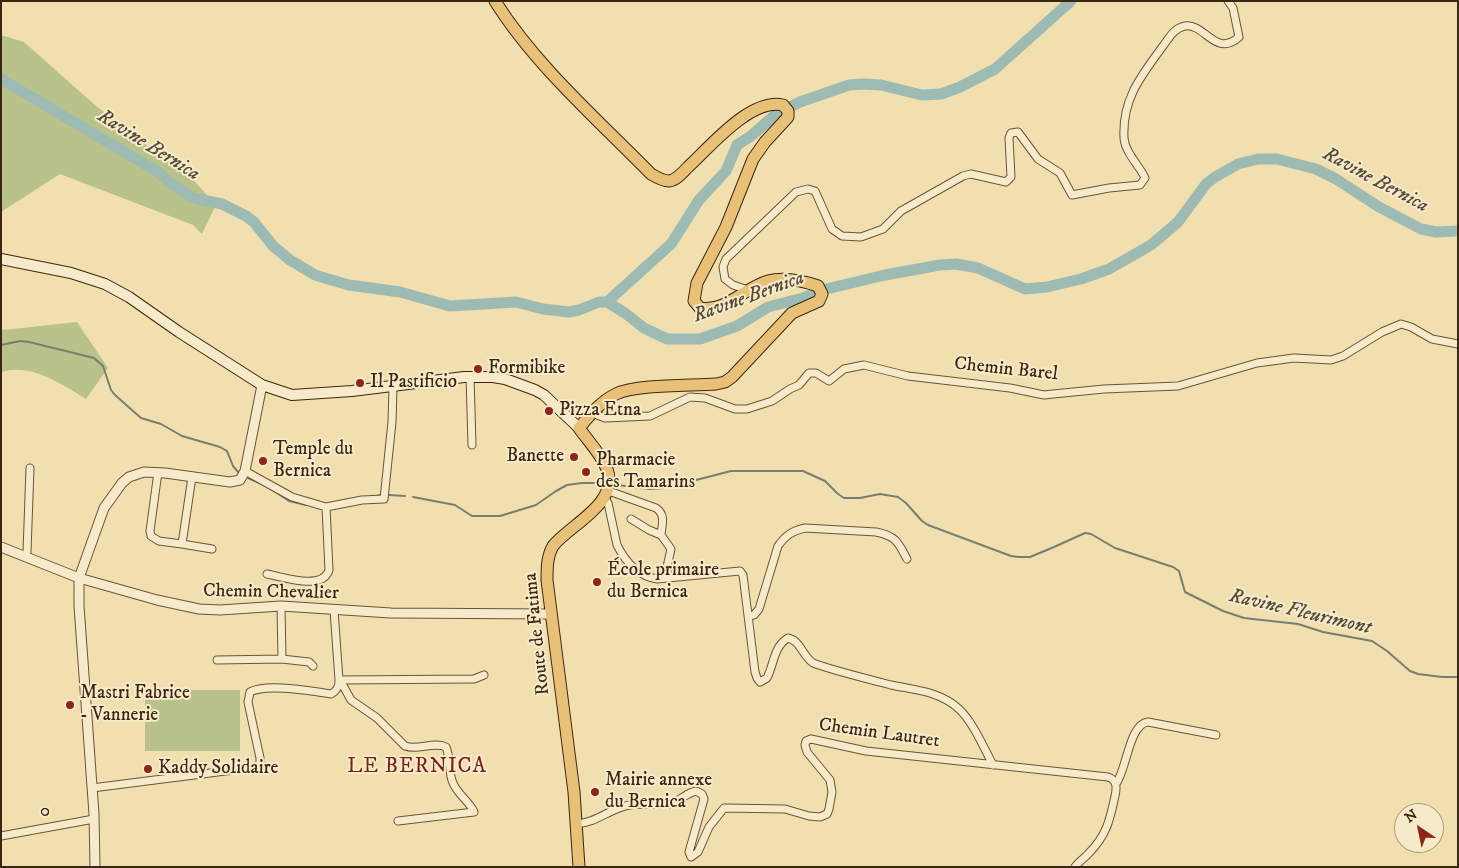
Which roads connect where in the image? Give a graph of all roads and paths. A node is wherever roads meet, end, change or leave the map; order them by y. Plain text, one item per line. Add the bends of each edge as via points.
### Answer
1 (495, 1) edge
2 (1228, 1) edge
3 (1, 259) edge
4 (748, 290) junction
5 (1458, 344) edge
6 (470, 376) junction
7 (262, 385) junction
8 (393, 387) junction
9 (592, 413) junction
10 (579, 428) junction
11 (472, 445) dead end
12 (30, 468) dead end
13 (245, 471) junction
14 (158, 472) junction
15 (192, 477) junction
16 (605, 493) junction
17 (326, 507) junction
18 (631, 519) dead end
19 (661, 535) junction
20 (182, 544) junction
21 (1, 547) edge
22 (212, 549) dead end
23 (24, 557) junction
24 (907, 559) dead end
25 (267, 574) dead end
26 (79, 578) junction
27 (668, 578) junction
28 (281, 606) junction
29 (334, 610) junction
30 (551, 614) junction
31 (748, 616) junction
32 (282, 659) junction
33 (217, 660) dead end
34 (313, 666) dead end
35 (484, 675) dead end
36 (339, 680) junction
37 (1216, 735) dead end
38 (993, 765) junction
39 (1116, 784) junction
40 (92, 788) junction
41 (94, 819) junction
42 (398, 821) dead end
43 (576, 824) junction
44 (1, 836) edge
45 (95, 867) edge
46 (579, 867) edge
47 (1075, 867) edge

1 - 4 main road via 516,32 556,78 651,174 664,180 676,178 727,129 752,113 776,104 788,110 788,117 753,159 726,227 697,283 694,301 700,308 710,309
2 - 4 street via 1233,8 1239,37 1222,44 1199,30 1186,26 1176,29 1138,79 1125,116 1124,141 1145,178 1140,185 1072,195 1060,173 1038,159 1018,132 1011,133 1011,178 1006,182 971,174 963,176 901,211 882,228 862,236 842,236 832,229 815,191 808,188 796,192 726,259 722,267 725,279
3 - 7 main road via 72,273 104,284 129,297
4 - 9 main road via 769,281 795,280 818,286 822,294 819,301 792,313 725,382 635,389 616,394
5 - 9 street, Chemin Barel via 1432,339 1401,324 1331,360 1294,358 1257,363 1178,386 1044,395 908,376 864,365 844,369 829,381 816,372 809,373 799,385 781,396 747,409 735,410 705,398 690,397 650,416 605,418
6 - 8 main road
6 - 10 main road via 505,379 536,390
6 - 11 street
7 - 8 main road via 292,394
7 - 13 street
8 - 17 street via 384,499
9 - 10 main road
10 - 16 main road via 607,470 609,480
12 - 23 street via 27,552
13 - 15 street via 240,480 230,482
13 - 17 street via 292,497
14 - 15 street
14 - 20 street via 151,536 160,541
14 - 26 street via 144,472 122,483 104,508
15 - 20 street
16 - 19 street via 656,508 663,515
16 - 27 street via 617,545 624,558 646,577
16 - 30 main road, Route de Fatima via 582,522 553,547 547,580
17 - 25 street via 328,576 312,582
18 - 19 street
19 - 27 street via 672,549
20 - 22 street
21 - 23 street, Chemin Chevalier
23 - 26 street, Chemin Chevalier
24 - 31 street via 895,539 885,534 796,530 784,537 778,546 759,609
26 - 28 street, Chemin Chevalier via 199,609
26 - 40 street
27 - 31 street via 740,571
28 - 29 street, Chemin Chevalier
28 - 32 street
29 - 30 street, Chemin Chevalier
29 - 36 street
30 - 43 main road, Route de Fatima
31 - 38 street via 755,672 760,682 767,678 782,642 788,638 794,640 806,658 813,662 864,678 923,690 947,700 969,722
32 - 33 street
32 - 34 street via 309,662
35 - 36 street via 474,679
36 - 40 street via 338,689 331,694 282,688 250,692 248,702 260,758 257,767
36 - 42 street via 351,700 377,718 405,746 440,744 446,747 454,786 474,812
37 - 39 street via 1143,722 1136,730
38 - 39 street, Chemin Lautret via 1108,777 1113,778
38 - 43 street, Chemin Lautret via 866,751 811,739 806,741 807,752 830,780 832,792 830,809 820,817 785,809 724,808 709,828 698,852 691,857 689,852 704,799 696,791 676,802 636,803 595,821
39 - 47 street via 1109,825
40 - 41 street
41 - 44 street, 0
41 - 45 street
43 - 46 main road, Route de Fatima

